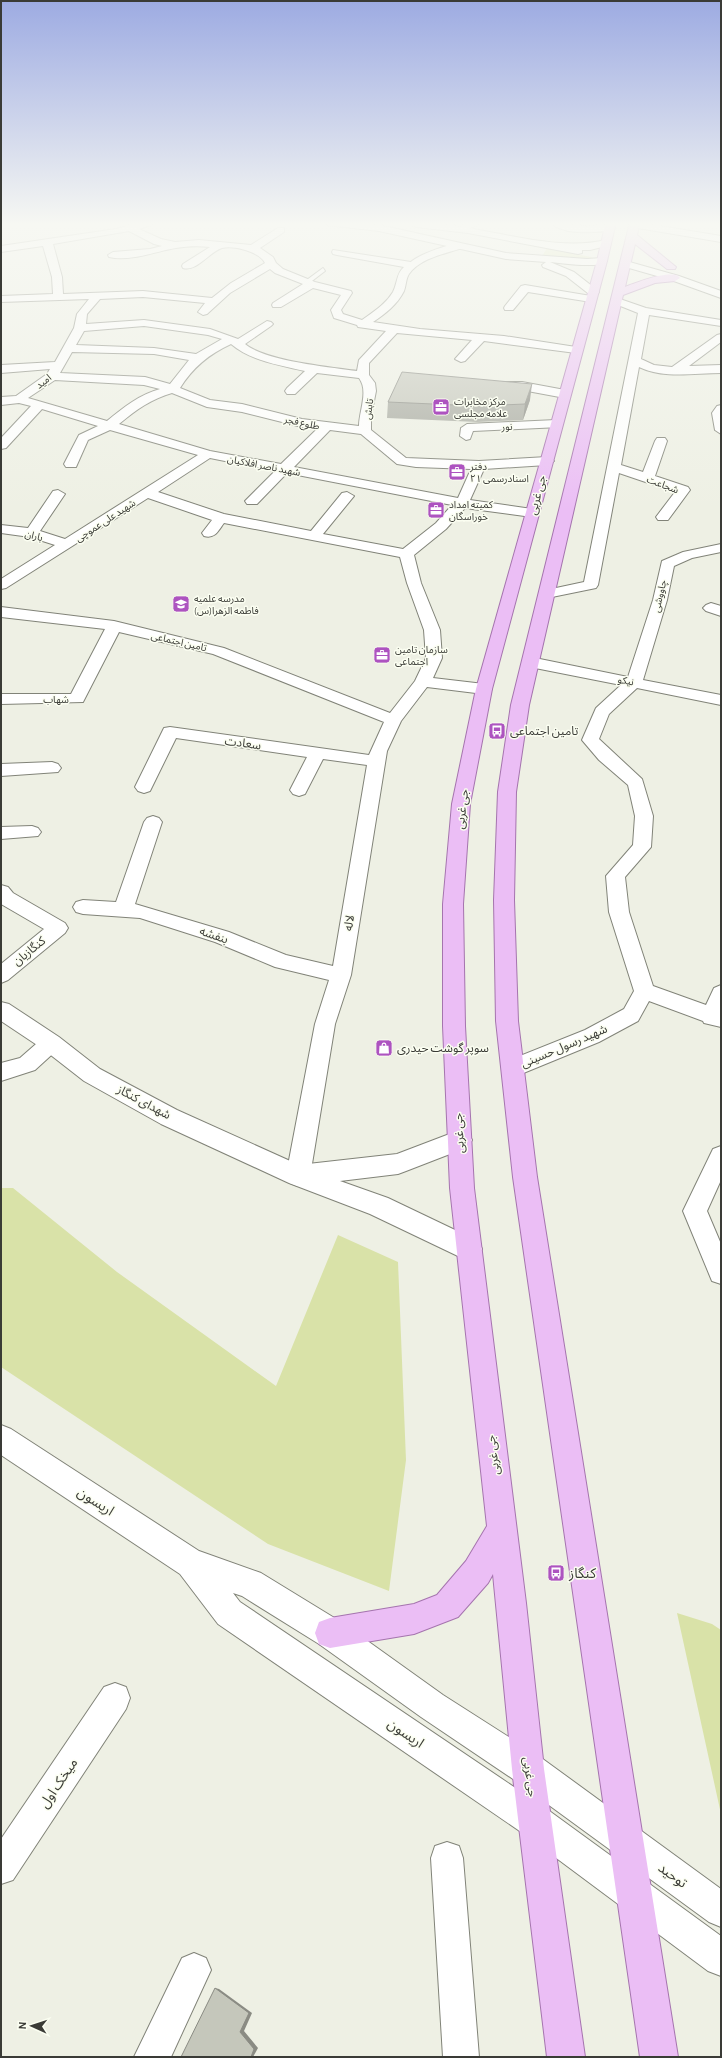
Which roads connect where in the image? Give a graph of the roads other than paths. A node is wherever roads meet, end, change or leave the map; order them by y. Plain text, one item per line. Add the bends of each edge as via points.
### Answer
1 (81, 318) edge
2 (197, 318) edge
3 (343, 318) edge
4 (372, 318) edge
5 (585, 318) edge
6 (613, 318) edge
7 (643, 318) edge
8 (689, 318) edge
9 (721, 323) edge
10 (267, 324) dead end
11 (362, 325) junction
12 (80, 328) junction
13 (187, 328) junction
14 (395, 329) junction
15 (481, 337) junction
16 (721, 337) edge
17 (235, 341) junction
18 (67, 348) junction
19 (576, 350) junction
20 (198, 358) junction
21 (461, 359) dead end
22 (634, 360) junction
23 (1, 369) edge
24 (314, 369) junction
25 (721, 369) edge
26 (55, 370) junction
27 (674, 372) junction
28 (363, 375) junction
29 (492, 386) edge
30 (173, 389) junction
31 (291, 391) dead end
32 (565, 394) junction
33 (19, 399) junction
34 (1, 401) edge
35 (39, 405) junction
36 (721, 408) edge
37 (556, 424) junction
38 (110, 425) junction
39 (326, 427) junction
40 (721, 430) edge
41 (366, 431) junction
42 (466, 436) dead end
43 (661, 441) dead end
44 (1, 445) edge
45 (208, 454) junction
46 (546, 461) junction
47 (71, 464) dead end
48 (479, 464) junction
49 (614, 467) junction
50 (283, 468) junction
51 (648, 478) junction
52 (146, 493) junction
53 (58, 494) dead end
54 (347, 496) dead end
55 (252, 501) dead end
56 (461, 503) junction
57 (532, 513) junction
58 (663, 517) dead end
59 (221, 518) junction
60 (1, 529) edge
61 (32, 533) junction
62 (209, 533) dead end
63 (314, 536) junction
64 (66, 544) junction
65 (721, 548) edge
66 (406, 554) junction
67 (1, 586) edge
68 (547, 594) junction
69 (1, 612) edge
70 (114, 626) junction
71 (530, 662) junction
72 (423, 682) junction
73 (634, 682) junction
74 (484, 689) junction
75 (1, 699) edge
76 (721, 700) edge
77 (393, 720) junction
78 (316, 753) junction
79 (376, 762) junction
80 (52, 768) dead end
81 (1, 770) edge
82 (144, 786) dead end
83 (299, 790) dead end
84 (153, 822) dead end
85 (32, 832) dead end
86 (1, 833) edge
87 (1, 892) edge
88 (84, 907) dead end
89 (123, 910) junction
90 (341, 974) junction
91 (1, 975) edge
92 (644, 991) junction
93 (721, 993) edge
94 (1, 1010) edge
95 (716, 1018) edge
96 (51, 1043) junction
97 (513, 1068) junction
98 (1, 1072) edge
99 (460, 1140) junction
100 (721, 1156) edge
101 (298, 1176) junction
102 (469, 1250) junction
103 (721, 1273) edge
104 (1, 1439) edge
105 (502, 1529) junction
106 (191, 1562) junction
107 (330, 1633) junction
108 (115, 1698) dead end
109 (528, 1769) junction
110 (536, 1822) junction
111 (625, 1840) junction
112 (447, 1858) dead end
113 (1, 1868) edge
114 (634, 1893) junction
115 (721, 1910) edge
116 (721, 1958) edge
117 (194, 1970) dead end
118 (152, 2057) edge
119 (461, 2057) edge
120 (566, 2057) edge
121 (659, 2057) edge

1 - 12 street, امید
2 - 13 street
3 - 11 street
4 - 11 street
5 - 19 main road, جی غربی
6 - 68 main road
7 - 22 street
8 - 9 street
10 - 17 street
11 - 14 street
12 - 13 street via 144,323
12 - 18 street, امید
13 - 17 street via 210,332
14 - 15 street
14 - 28 street via 363,362
15 - 19 street
15 - 21 street
16 - 27 street
17 - 20 street via 206,351
17 - 24 street via 246,351
18 - 20 street via 154,351
18 - 26 street, امید
19 - 32 main road, جی غربی
20 - 30 street via 185,369
22 - 27 street via 652,368
22 - 49 street
23 - 26 street, طلوع فجر
24 - 28 street
24 - 31 street
25 - 27 street via 694,368
26 - 30 street, طلوع فجر via 145,381
26 - 33 street, امید
28 - 41 street, تابش via 369,383 370,391 365,416
29 - 32 street via 522,386
30 - 38 street via 146,398
30 - 39 street, طلوع فجر via 207,404 242,408
32 - 37 main road, جی غربی
33 - 34 street, شهید ناصر افلاکیان
33 - 35 street, شهید ناصر افلاکیان
35 - 38 street, شهید ناصر افلاکیان
35 - 44 street
36 - 40 street via 718,413
37 - 42 street, نور via 467,428
37 - 46 main road, جی غربی
38 - 45 street, شهید ناصر افلاکیان
38 - 47 street via 83,438
39 - 41 street, طلوع فجر
39 - 50 street
41 - 48 street via 402,460 416,463
43 - 51 street
45 - 50 street, شهید ناصر افلاکیان
45 - 52 street, شهید علی عموچی
46 - 48 street
46 - 57 main road, جی غربی
48 - 56 street
49 - 51 street, شجاعت
49 - 68 street via 591,585
50 - 55 street
50 - 56 street, شهید ناصر افلاکیان
51 - 58 street, شجاعت via 683,490
52 - 59 street
52 - 64 street, شهید علی عموچی
53 - 61 street
54 - 63 street
56 - 57 street, شهید ناصر افلاکیان
56 - 66 street via 440,529
57 - 74 main road, جی غربی
59 - 62 street
59 - 63 street
60 - 61 street, باران
61 - 64 street, باران
63 - 66 street
64 - 67 street, شهید علی عموچی
65 - 73 street, چاووشی via 688,555 667,564 660,600
66 - 72 street via 432,630 434,658
68 - 71 main road
69 - 70 street, تامین اجتماعی
70 - 75 street, شهاب via 77,699
70 - 77 street, تامین اجتماعی via 218,651
71 - 73 street, نیکو
71 - 97 main road via 520,705 507,792 507,1021
72 - 74 street
72 - 77 street, لاله
73 - 76 street, نیکو
73 - 92 street via 602,712 590,740 636,783 644,816 642,847 615,876 619,912
74 - 99 main road, جی غربی via 461,804 453,904 454,1026
77 - 79 street, لاله via 378,751
78 - 79 street, سعادت
78 - 82 street, سعادت via 170,732
78 - 83 street
79 - 90 street, لاله
80 - 81 street
84 - 89 street
85 - 86 street
87 - 91 street, کنگازیان via 6,898 58,928
88 - 89 street, بنفشه
89 - 90 street, بنفشه via 141,911 222,937 282,962
90 - 101 street, لاله via 325,1024
92 - 95 street
92 - 97 street, شهید رسول حسینی via 631,1015 592,1036
93 - 95 street
94 - 96 main road, شهدای کنگاز
96 - 98 street via 27,1064
96 - 101 main road, شهدای کنگاز via 100,1079 169,1116
97 - 111 main road via 525,1177
99 - 101 main road via 398,1164
99 - 102 main road, جی غربی
100 - 103 street via 695,1211
101 - 102 main road, شهدای کنگاز via 379,1206
102 - 105 main road, جی غربی
104 - 106 main road, اریسون
105 - 107 main road via 477,1572 447,1606 414,1619
105 - 109 main road, جی غربی
106 - 107 main road, اریسون via 250,1584
106 - 110 main road, اریسون via 229,1612
107 - 109 main road, اریسون via 432,1706
108 - 113 street, میخک اول
109 - 110 main road, جی غربی
109 - 111 main road, توحید
110 - 114 main road, اریسون
110 - 120 main road, جی غربی
111 - 114 main road
111 - 115 main road, توحید
112 - 119 street
114 - 116 main road
114 - 121 main road
117 - 118 street

